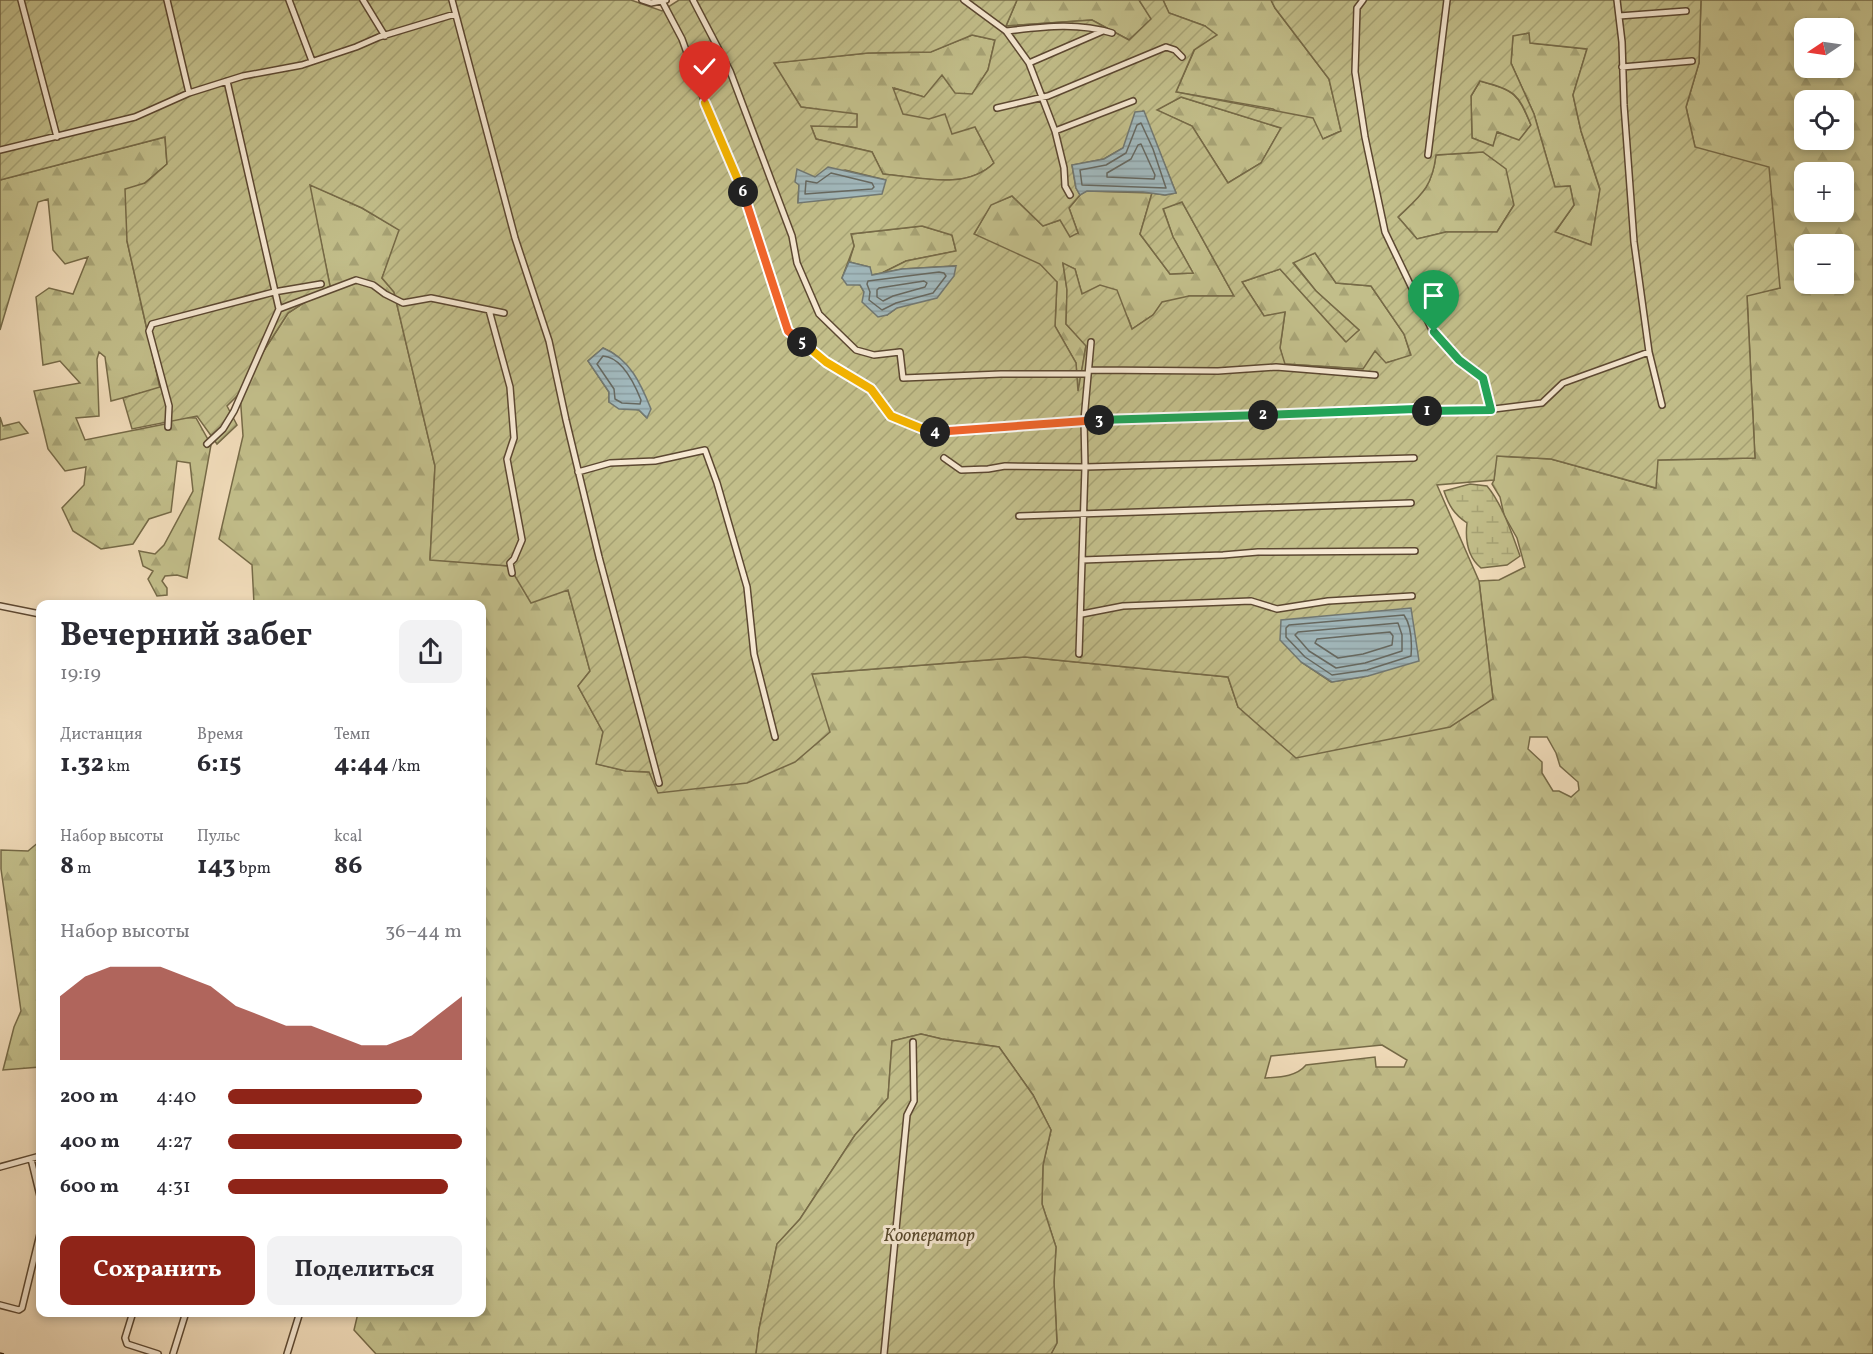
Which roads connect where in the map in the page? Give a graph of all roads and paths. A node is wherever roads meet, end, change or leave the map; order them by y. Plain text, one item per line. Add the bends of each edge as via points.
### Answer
1 (21, 0) edge
2 (167, 0) edge
3 (289, 0) edge
4 (363, 0) edge
5 (452, 0) edge
6 (642, 0) edge
7 (693, 0) edge
8 (964, 0) edge
9 (1363, 0) edge
10 (1447, 0) edge
11 (1617, 0) edge
12 (664, 1) edge
13 (1686, 11) dead end
14 (455, 14) junction
15 (1619, 16) junction
16 (1006, 31) junction
17 (1104, 31) junction
18 (1112, 33) dead end
19 (385, 36) junction
20 (1182, 57) dead end
21 (1692, 61) dead end
22 (312, 62) junction
23 (1029, 63) junction
24 (1622, 67) junction
25 (227, 81) junction
26 (189, 93) junction
27 (1041, 98) junction
28 (1133, 101) dead end
29 (997, 108) dead end
30 (1055, 131) junction
31 (57, 136) junction
32 (0, 150) edge
33 (1428, 155) dead end
34 (1070, 195) dead end
35 (321, 284) dead end
36 (274, 292) junction
37 (279, 309) junction
38 (489, 310) junction
39 (504, 313) dead end
40 (1091, 342) dead end
41 (1649, 352) junction
42 (1089, 372) junction
43 (1375, 375) dead end
44 (1662, 405) dead end
45 (1491, 410) junction
46 (1084, 420) junction
47 (168, 427) dead end
48 (207, 444) dead end
49 (944, 458) dead end
50 (1414, 458) dead end
51 (1085, 467) junction
52 (578, 472) junction
53 (1411, 503) dead end
54 (1083, 514) junction
55 (1019, 516) dead end
56 (1415, 551) dead end
57 (1082, 560) junction
58 (512, 573) dead end
59 (1412, 596) dead end
60 (0, 606) edge
61 (36, 613) edge
62 (1082, 614) junction
63 (1079, 654) dead end
64 (775, 737) dead end
65 (659, 783) dead end
66 (913, 1042) dead end
67 (36, 1157) edge
68 (31, 1159) junction
69 (0, 1167) edge
70 (36, 1180) edge
71 (36, 1250) edge
72 (0, 1305) edge
73 (131, 1317) edge
74 (184, 1317) edge
75 (298, 1317) edge
76 (158, 1354) edge
77 (173, 1354) edge
78 (287, 1354) edge
79 (884, 1354) edge

1 - 31 street
2 - 26 street
3 - 22 street
4 - 19 street
5 - 14 street
6 - 12 street
7 - 42 street via 730,71 792,236 797,263 819,314 856,350 873,355 900,352 903,378
8 - 16 street
9 - 45 street via 1357,8 1355,72 1385,232 1434,332 1459,360 1483,378
10 - 33 street
11 - 15 street
12 - 46 street via 742,189 788,331 826,362 871,389 891,416 930,432
13 - 15 street
14 - 19 street
14 - 52 street via 515,238 549,341
15 - 24 street
16 - 17 street via 1049,26
16 - 23 street
17 - 18 street
17 - 23 street
19 - 22 street
20 - 27 street via 1166,47
21 - 24 street
22 - 25 street
23 - 27 street
24 - 41 street via 1634,242
25 - 26 street
25 - 36 street
26 - 31 street via 135,117
27 - 29 street
27 - 30 street
28 - 30 street
30 - 34 street
31 - 32 street
35 - 36 street
36 - 37 street
36 - 47 street via 152,324 149,331 169,406
37 - 38 street via 356,280 403,303 431,298
37 - 48 street via 234,411
38 - 39 street
38 - 58 street via 510,387 514,438 507,459 522,540 510,563
40 - 42 street
41 - 44 street
41 - 45 street via 1563,383 1542,403
42 - 43 street via 1276,367
42 - 46 street
45 - 46 street
46 - 51 street
49 - 51 street via 961,470
50 - 51 street
51 - 54 street
52 - 64 street via 610,463 655,461 705,450 747,587 754,654
52 - 65 street
53 - 54 street
54 - 55 street
54 - 57 street
56 - 57 street via 1258,552
57 - 62 street
59 - 62 street via 1328,601 1277,609 1251,601 1123,606
60 - 61 street
62 - 63 street
66 - 79 street via 914,1101 907,1119
67 - 68 street
68 - 69 street
68 - 70 street
71 - 72 street via 22,1308
73 - 76 street via 127,1344
74 - 77 street
75 - 78 street

